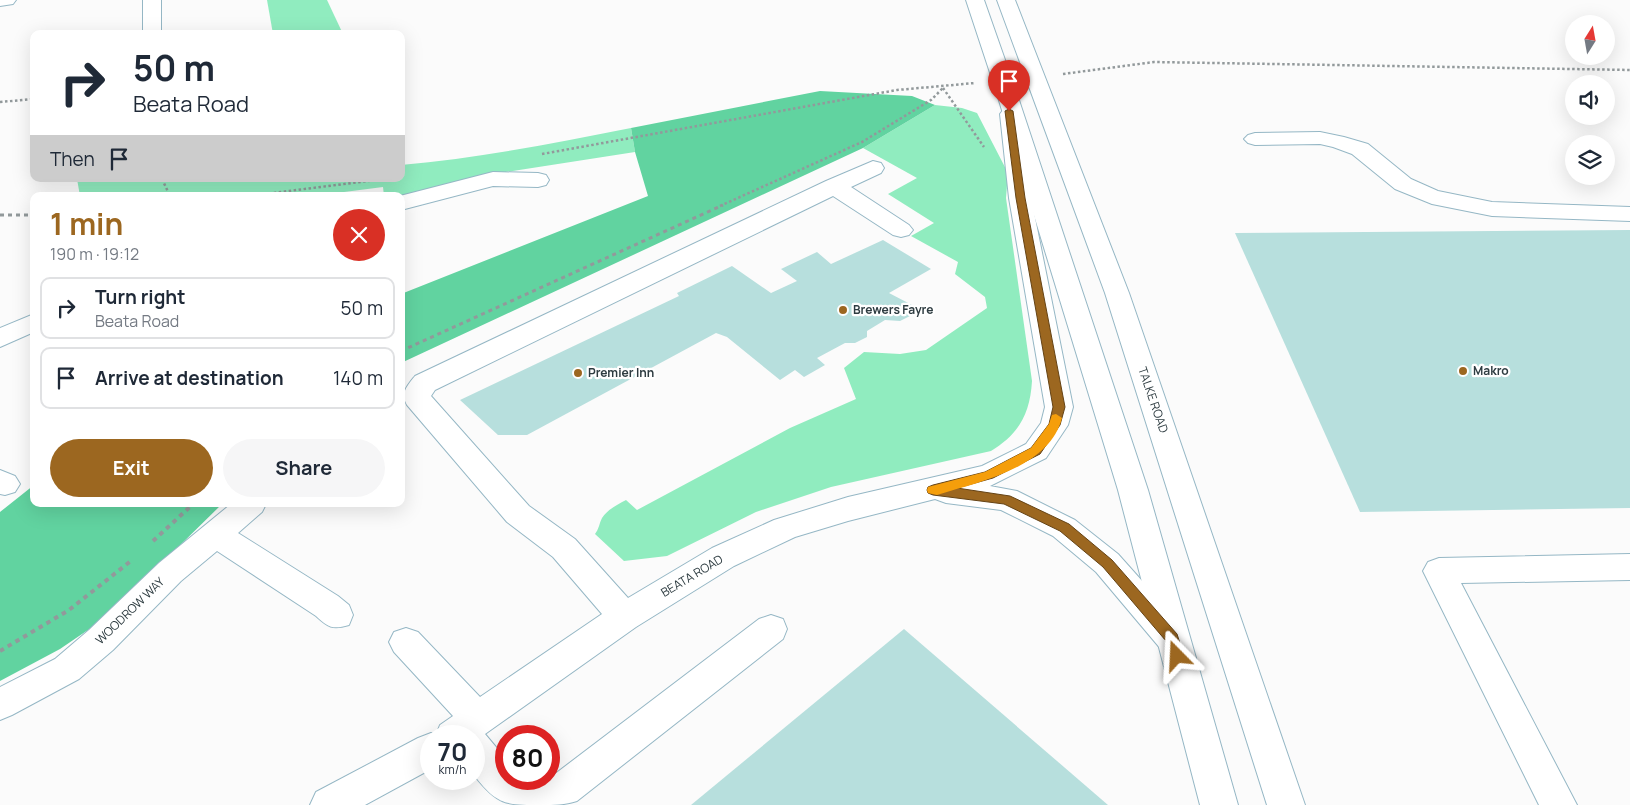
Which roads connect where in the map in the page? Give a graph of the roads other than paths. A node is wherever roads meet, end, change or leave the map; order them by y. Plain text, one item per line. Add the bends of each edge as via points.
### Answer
1 (7, 0) edge
2 (152, 0) edge
3 (975, 0) edge
4 (1006, 0) edge
5 (0, 1) edge
6 (152, 30) edge
7 (1007, 94) junction
8 (1255, 139) dead end
9 (872, 168) dead end
10 (538, 180) dead end
11 (834, 186) junction
12 (405, 202) edge
13 (1630, 214) edge
14 (901, 230) dead end
15 (30, 324) edge
16 (0, 338) edge
17 (933, 490) junction
18 (248, 507) edge
19 (216, 535) junction
20 (1630, 567) edge
21 (337, 615) dead end
22 (624, 617) junction
23 (772, 629) dead end
24 (1172, 638) junction
25 (406, 642) dead end
26 (0, 704) edge
27 (461, 725) edge
28 (479, 725) edge
29 (420, 756) edge
30 (485, 760) edge
31 (329, 805) edge
32 (1219, 805) edge
33 (1286, 805) edge
34 (1558, 805) edge

1 - 5 main road
2 - 6 main road
3 - 7 main road
4 - 33 main road, TALKE ROAD via 1117,293
7 - 17 main road, BEATA ROAD via 1020,198 1059,407 1054,425 1036,451 989,475
7 - 24 main road via 1133,490
8 - 13 main road via 1320,138 1337,141 1360,149 1403,184 1432,197 1475,206
9 - 11 main road
10 - 12 main road via 494,179
11 - 14 main road
11 - 22 main road via 425,383 418,391 417,398 518,514 564,548
15 - 16 main road
17 - 22 main road, BEATA ROAD via 848,509 784,528 723,557
17 - 24 main road, BEATA ROAD via 1006,499 1064,528 1107,563
18 - 19 main road, WOODROW WAY
19 - 21 main road
19 - 26 main road, WOODROW WAY via 170,572 108,634 67,669
20 - 34 main road via 1439,572
22 - 28 main road, BEATA ROAD
23 - 30 main road via 551,796 537,800 519,798 502,785
24 - 32 main road
25 - 27 main road
29 - 31 main road

